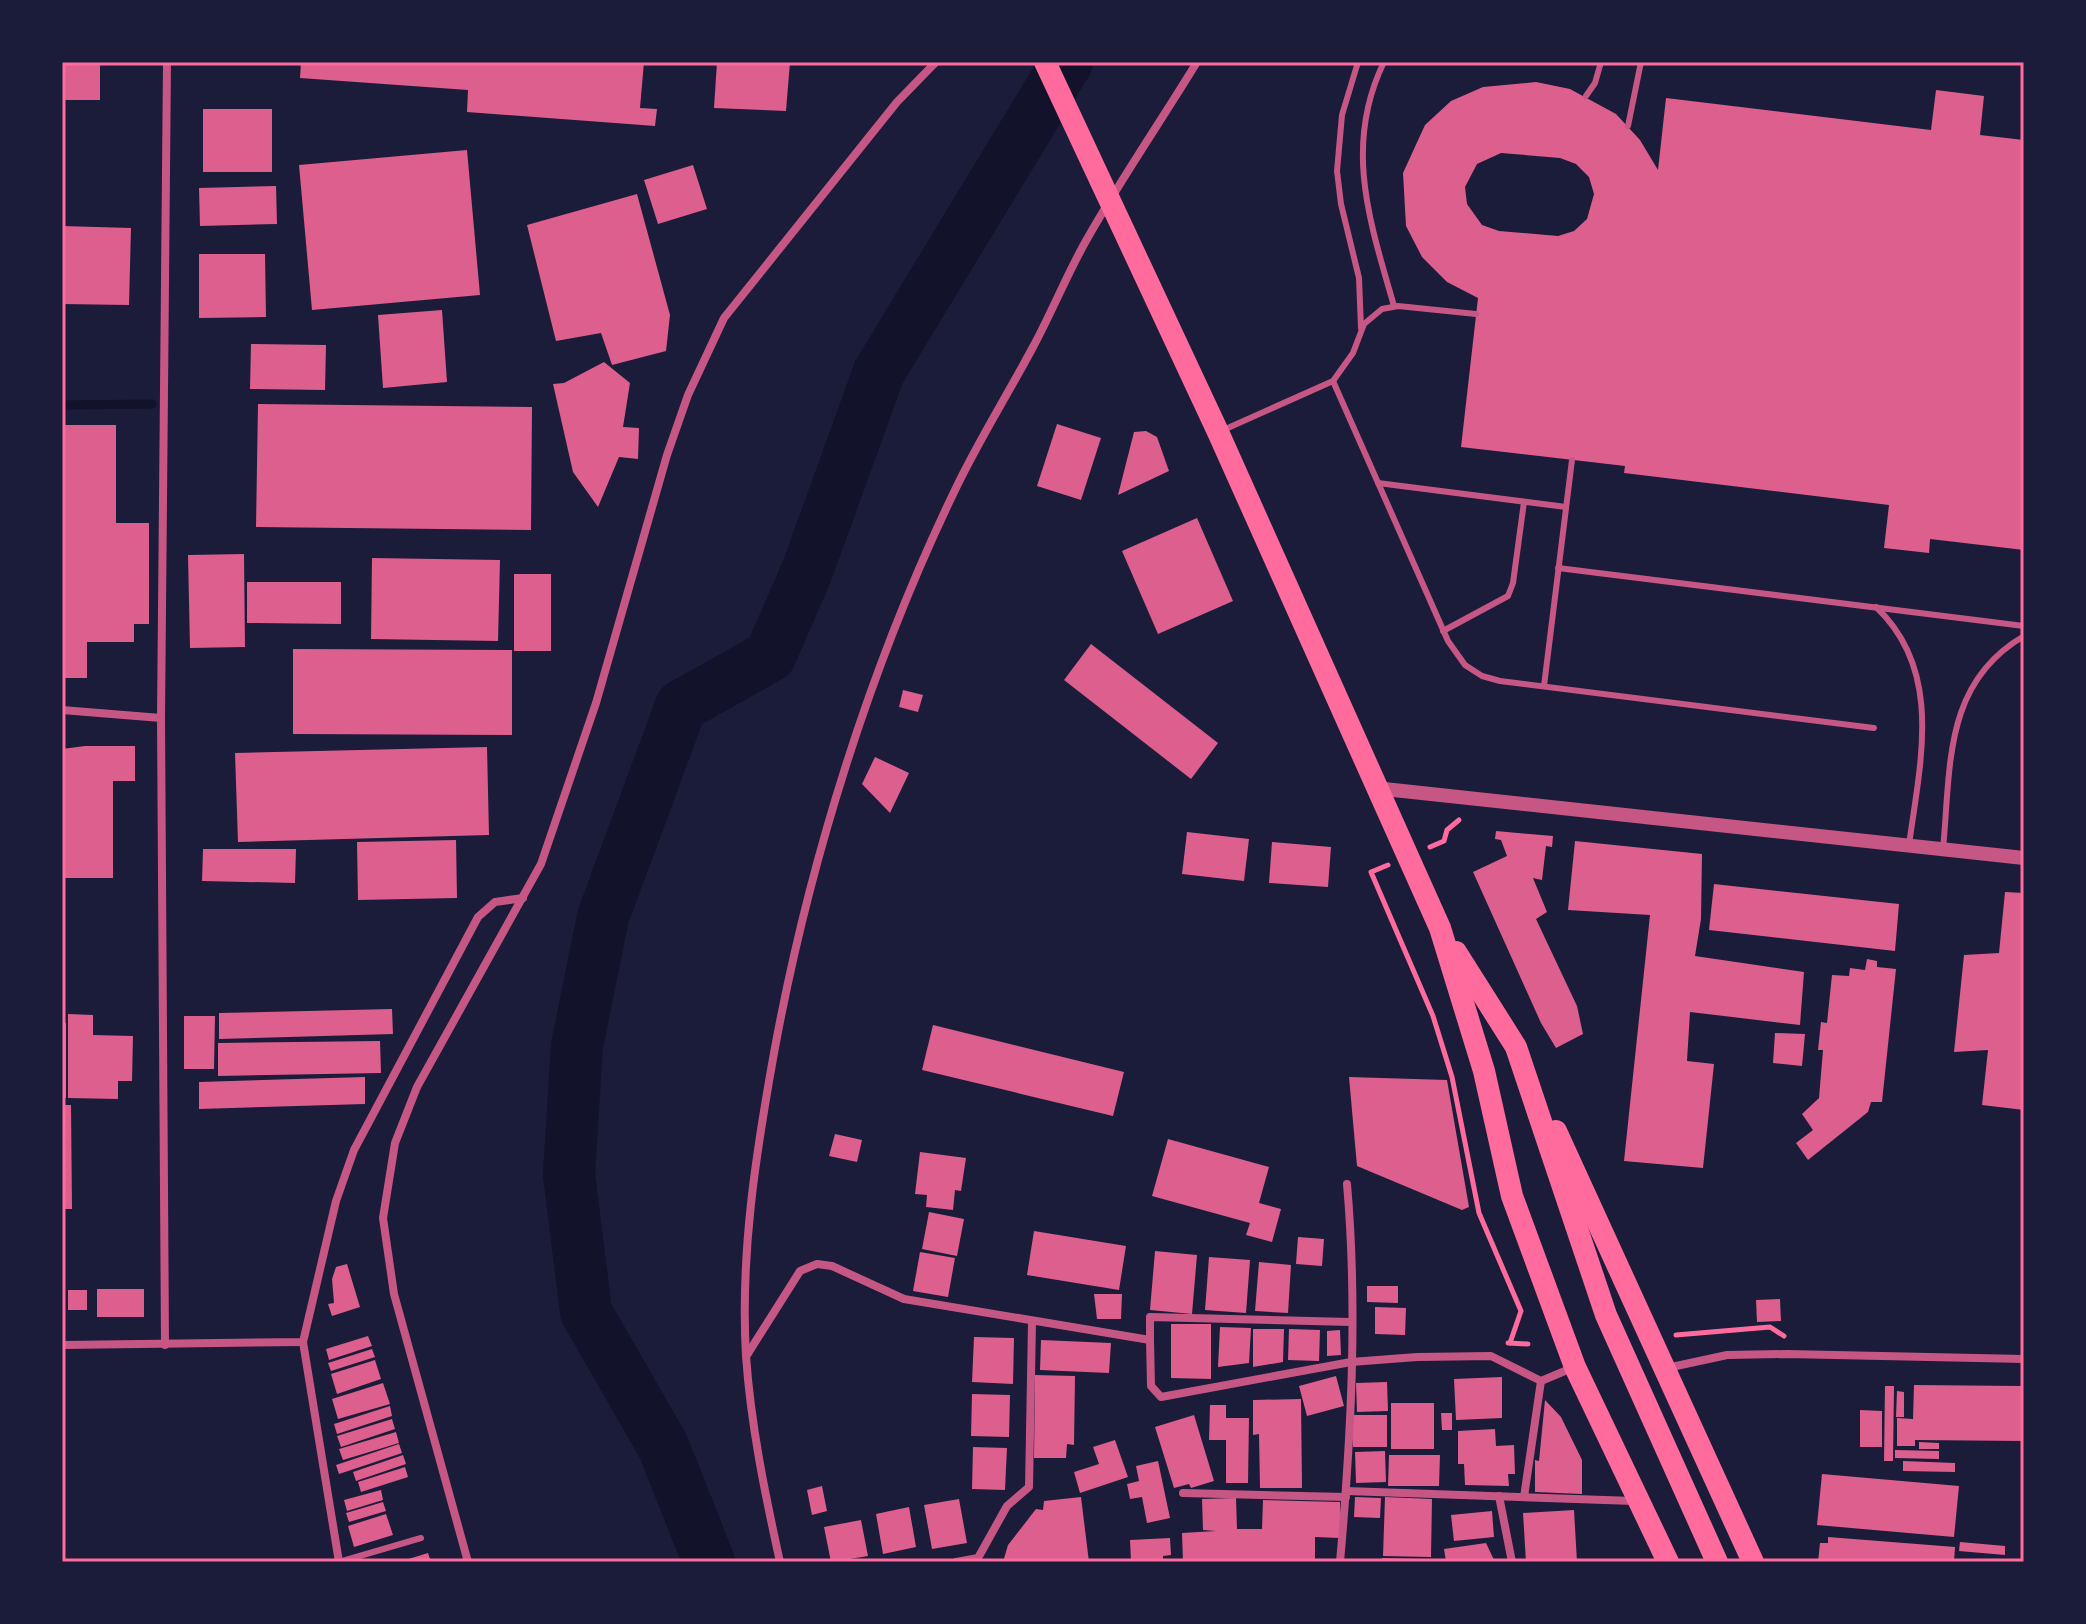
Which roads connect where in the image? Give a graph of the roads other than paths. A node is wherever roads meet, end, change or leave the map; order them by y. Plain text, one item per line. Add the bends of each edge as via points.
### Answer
1 (167, 62) edge
2 (936, 62) edge
3 (1045, 62) edge
4 (1197, 62) edge
5 (1358, 62) edge
6 (1384, 62) edge
7 (1601, 62) edge
8 (1641, 62) edge
9 (1586, 96) dead end
10 (1628, 126) dead end
11 (1110, 201) junction
12 (1394, 306) junction
13 (1476, 314) dead end
14 (1361, 332) junction
15 (1333, 381) junction
16 (1218, 432) junction
17 (1572, 460) dead end
18 (1378, 483) junction
19 (1524, 502) junction
20 (1566, 507) junction
21 (1558, 568) junction
22 (1876, 607) junction
23 (2024, 626) edge
24 (1443, 631) junction
25 (2024, 636) edge
26 (1544, 686) junction
27 (62, 710) edge
28 (161, 718) junction
29 (1874, 728) dead end
30 (1375, 788) junction
31 (1909, 845) junction
32 (1943, 849) junction
33 (2024, 858) edge
34 (523, 898) junction
35 (1440, 928) junction
36 (1516, 1047) junction
37 (1347, 1184) dead end
38 (1032, 1322) junction
39 (1351, 1322) junction
40 (1150, 1340) junction
41 (303, 1342) junction
42 (62, 1345) edge
43 (165, 1345) junction
44 (746, 1356) junction
45 (2024, 1359) edge
46 (1351, 1362) junction
47 (1575, 1367) junction
48 (1663, 1369) junction
49 (1541, 1381) junction
50 (1183, 1493) dead end
51 (1346, 1494) junction
52 (1499, 1496) junction
53 (1524, 1497) junction
54 (1639, 1501) junction
55 (421, 1538) dead end
56 (339, 1562) edge
57 (468, 1562) edge
58 (780, 1562) edge
59 (956, 1562) edge
60 (962, 1562) edge
61 (1340, 1562) edge
62 (1512, 1562) edge
63 (1668, 1562) edge
64 (1717, 1562) edge
65 (1753, 1562) edge

1 - 28 street
2 - 34 street via 897,102 724,318 706,352 667,455 596,703 541,864
3 - 11 highway
4 - 11 street
5 - 14 lane via 1342,115 1337,171 1359,278
6 - 12 lane via 1366,111 1360,171
7 - 9 lane
8 - 10 lane
11 - 16 highway
11 - 44 street via 956,487 861,724 786,986 761,1127 745,1283
12 - 13 lane
12 - 14 lane via 1375,313
14 - 15 lane
15 - 16 lane
15 - 18 lane
16 - 30 highway
17 - 20 lane
18 - 19 lane
18 - 24 lane
19 - 20 lane
19 - 24 lane via 1508,596
20 - 21 lane
21 - 22 lane
21 - 26 lane
22 - 23 lane
22 - 31 lane via 1908,648 1923,697
24 - 26 lane via 1458,658 1473,671 1491,680
25 - 32 lane via 1982,671 1960,710
26 - 29 lane
27 - 28 street
28 - 43 street
30 - 31 street
30 - 35 highway
31 - 32 street
32 - 33 street
34 - 41 street via 495,902 478,917 377,1103 336,1201
34 - 57 street via 417,1087 395,1143 383,1218 394,1294
35 - 36 highway
35 - 47 highway via 1484,1071 1512,1196
36 - 48 highway via 1608,1237
36 - 64 highway via 1606,1315
37 - 39 street
38 - 40 street
38 - 44 street via 904,1299 817,1264 800,1271
38 - 60 street via 1029,1487 1007,1506 978,1558
39 - 40 street via 1150,1317
39 - 46 street
40 - 46 street via 1151,1386 1161,1397
41 - 43 street
41 - 56 street
42 - 43 street
44 - 58 street via 757,1461
45 - 48 street via 1727,1355
46 - 49 street via 1491,1356
46 - 51 street
47 - 49 street
47 - 54 highway
48 - 65 highway
49 - 53 street
50 - 51 street
51 - 52 street
51 - 61 street
52 - 53 street
52 - 62 street
53 - 54 street
54 - 63 highway
55 - 56 lane
59 - 60 street

